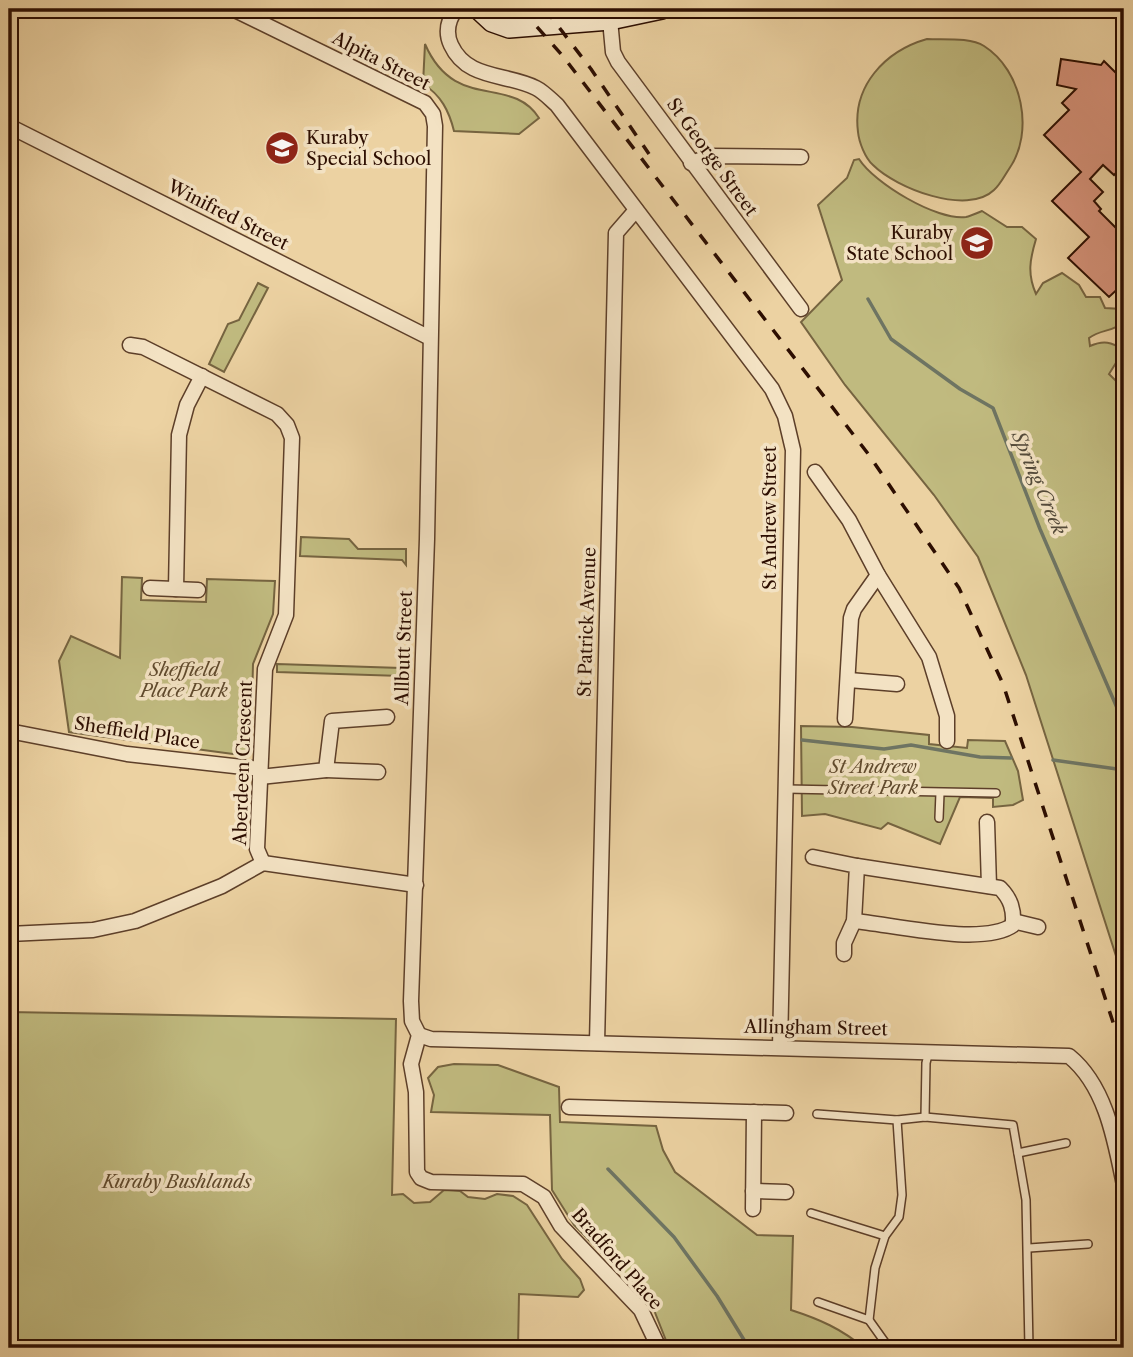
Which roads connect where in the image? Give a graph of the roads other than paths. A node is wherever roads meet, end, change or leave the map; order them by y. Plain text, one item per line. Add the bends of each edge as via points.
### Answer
1 (233, 9) edge
2 (456, 9) edge
3 (478, 9) edge
4 (662, 9) edge
5 (608, 12) edge
6 (433, 114) joint
7 (9, 127) edge
8 (801, 157) dead end
9 (691, 163) junction
10 (636, 210) junction
11 (801, 309) dead end
12 (430, 338) junction
13 (130, 345) dead end
14 (202, 376) junction
15 (816, 472) dead end
16 (878, 575) junction
17 (150, 588) dead end
18 (176, 589) junction
19 (198, 590) dead end
20 (849, 680) junction
21 (897, 684) dead end
22 (387, 717) dead end
23 (845, 719) dead end
24 (9, 731) edge
25 (947, 741) dead end
26 (326, 770) junction
27 (378, 772) dead end
28 (260, 773) junction
29 (785, 789) junction
30 (940, 793) junction
31 (996, 793) dead end
32 (939, 818) dead end
33 (987, 822) dead end
34 (813, 857) dead end
35 (263, 863) junction
36 (857, 866) junction
37 (416, 885) junction
38 (989, 886) junction
39 (1013, 920) junction
40 (854, 921) junction
41 (1038, 927) dead end
42 (9, 934) edge
43 (844, 954) dead end
44 (419, 1035) junction
45 (597, 1043) junction
46 (780, 1047) junction
47 (929, 1050) junction
48 (569, 1107) dead end
49 (754, 1112) junction
50 (786, 1112) dead end
51 (817, 1114) dead end
52 (925, 1117) junction
53 (897, 1120) junction
54 (1066, 1143) dead end
55 (1018, 1153) junction
56 (421, 1178) joint
57 (1124, 1185) edge
58 (753, 1191) junction
59 (786, 1192) dead end
60 (752, 1209) dead end
61 (811, 1213) dead end
62 (885, 1236) junction
63 (1088, 1244) dead end
64 (1029, 1248) junction
65 (818, 1302) dead end
66 (869, 1320) junction
67 (659, 1348) edge
68 (888, 1348) edge
69 (1029, 1348) edge

1 - 6 street, Alpita Street via 425,103
2 - 10 street, St Andrew Street via 447,37 455,54 489,76 534,86 544,93
3 - 5 main road via 492,22 509,28
4 - 5 main road
5 - 9 street, St George Street via 618,62
6 - 12 street, Allbutt Street
7 - 12 street, Winifred Street
8 - 9 street via 712,156
9 - 11 street, St George Street
10 - 29 street, St Andrew Street via 772,389 785,416 793,450
10 - 45 street, St Patrick Avenue via 616,233
12 - 37 street, Allbutt Street
13 - 14 street, Aberdeen Crescent
14 - 18 street via 179,435
14 - 28 street, Aberdeen Crescent via 277,414 292,438 286,615 265,669
15 - 16 street via 849,520
16 - 20 street via 854,609 848,642
16 - 25 street via 929,657 947,716
17 - 18 street
18 - 19 street
20 - 21 street
20 - 23 street
22 - 26 street via 332,721
24 - 28 street, Sheffield Place
26 - 27 street, Sheffield Place
26 - 28 street, Sheffield Place
28 - 35 street, Aberdeen Crescent via 257,849
29 - 30 lane
29 - 46 street, St Andrew Street
30 - 31 lane
30 - 32 lane
33 - 38 street
34 - 36 street
35 - 37 street
35 - 42 street via 222,887 135,921 93,930
36 - 38 street
36 - 40 street
37 - 44 street, Allbutt Street via 411,1001 412,1021
38 - 39 street via 1000,888 1009,897
39 - 40 street via 1004,932 988,933 894,929
39 - 41 street
40 - 43 street
44 - 45 street, Allingham Street
44 - 56 street, Allbutt Street via 411,1064 416,1092 415,1164
45 - 46 street, Allingham Street
46 - 47 street, Allingham Street
47 - 52 lane
47 - 57 street, Allingham Street via 1069,1056 1081,1065 1097,1092
48 - 49 street
49 - 50 street
49 - 58 street
51 - 53 lane
52 - 53 lane
52 - 55 lane via 1013,1125
53 - 62 lane via 902,1195 899,1217
54 - 55 lane
55 - 64 lane
56 - 67 street, Bradford Place via 534,1188 561,1226 641,1310
58 - 59 street
58 - 60 street
61 - 62 lane
62 - 66 lane
63 - 64 lane
64 - 69 lane
65 - 66 lane
66 - 68 lane

